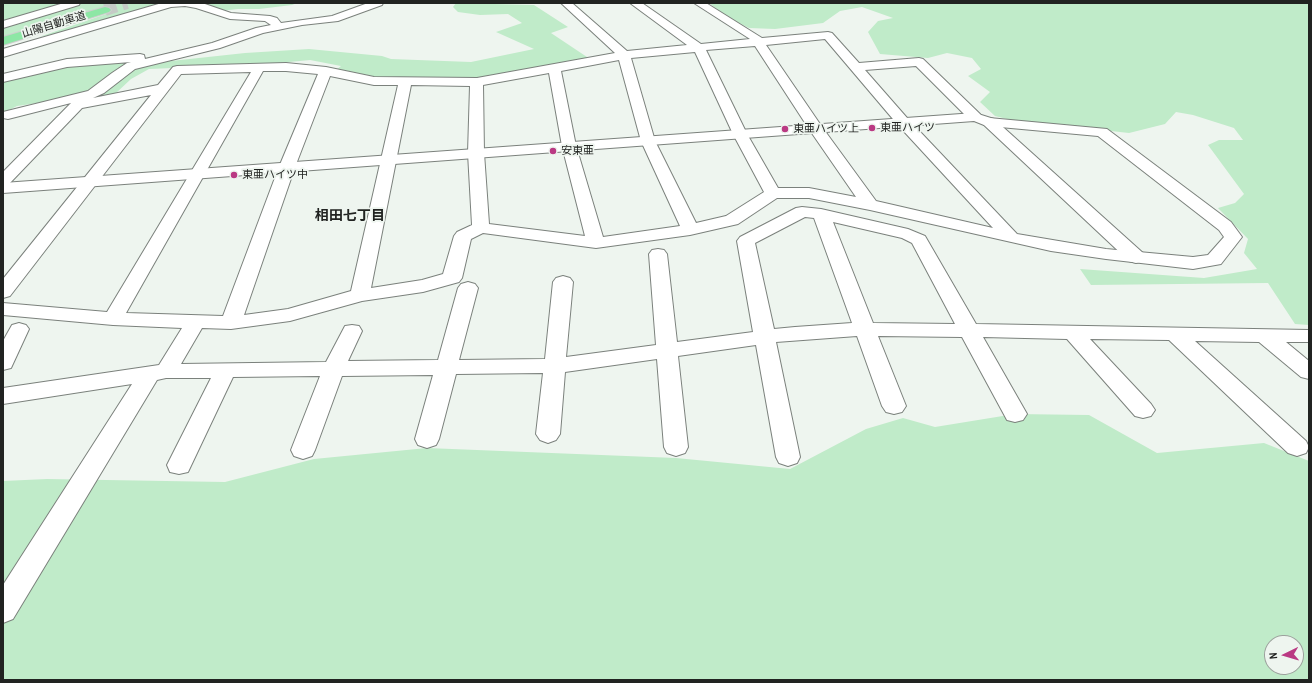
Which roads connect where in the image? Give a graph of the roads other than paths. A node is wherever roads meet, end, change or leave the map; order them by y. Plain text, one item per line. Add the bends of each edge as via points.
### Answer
1 (64, 3) edge
2 (75, 3) edge
3 (378, 3) edge
4 (566, 3) edge
5 (635, 3) edge
6 (699, 3) edge
7 (169, 4) edge
8 (29, 6) dead end
9 (106, 10) tunnel mouth
10 (3, 19) edge
11 (3, 25) edge
12 (278, 26) junction
13 (3, 41) edge
14 (758, 43) junction
15 (699, 48) junction
16 (197, 51) junction
17 (3, 52) edge
18 (624, 55) junction
19 (856, 67) junction
20 (259, 68) junction
21 (554, 68) junction
22 (326, 72) junction
23 (3, 78) edge
24 (405, 82) junction
25 (477, 82) junction
26 (164, 88) junction
27 (77, 105) junction
28 (5, 115) edge
29 (982, 120) junction
30 (903, 122) junction
31 (816, 129) junction
32 (740, 134) junction
33 (648, 141) junction
34 (569, 146) junction
35 (476, 153) junction
36 (388, 160) junction
37 (287, 167) junction
38 (198, 173) junction
39 (3, 181) edge
40 (90, 181) junction
41 (3, 188) edge
42 (773, 193) junction
43 (870, 205) junction
44 (821, 214) junction
45 (481, 228) junction
46 (690, 230) junction
47 (1011, 238) junction
48 (596, 243) junction
49 (658, 254) dead end
50 (1136, 257) junction
51 (563, 282) dead end
52 (468, 288) dead end
53 (3, 292) edge
54 (360, 295) junction
55 (3, 309) edge
56 (113, 319) junction
57 (196, 322) junction
58 (231, 323) junction
59 (19, 329) dead end
60 (865, 329) junction
61 (352, 331) dead end
62 (969, 331) junction
63 (1072, 332) junction
64 (1174, 334) junction
65 (1265, 336) junction
66 (1309, 336) edge
67 (766, 338) junction
68 (666, 351) junction
69 (3, 363) edge
70 (554, 366) junction
71 (447, 367) junction
72 (333, 370) junction
73 (225, 371) junction
74 (158, 372) junction
75 (1309, 372) edge
76 (3, 396) edge
77 (894, 406) dead end
78 (1143, 410) dead end
79 (1016, 414) dead end
80 (548, 434) dead end
81 (427, 439) dead end
82 (676, 447) dead end
83 (1297, 447) dead end
84 (303, 450) dead end
85 (788, 457) dead end
86 (179, 465) dead end
87 (3, 610) edge

1 - 10 street
2 - 11 street
3 - 12 street via 325,21
4 - 18 street
5 - 15 street
6 - 14 street via 756,38
7 - 12 street via 198,4 230,16 266,18 273,20
7 - 17 street
8 - 10 street
9 - 13 highway, 山陽自動車道
12 - 16 street via 251,32
14 - 15 street
14 - 19 street via 828,35
14 - 31 street
15 - 18 street
15 - 32 street
16 - 23 street via 83,61
16 - 28 street via 131,66 92,94
18 - 21 street
18 - 33 street
19 - 29 street via 919,62
19 - 30 street
20 - 22 street via 286,67
20 - 26 street via 177,70
20 - 38 street
21 - 25 street
21 - 34 street
22 - 24 street via 374,81
22 - 37 street
24 - 25 street
24 - 36 street
25 - 35 street
26 - 27 street
26 - 40 street
27 - 28 street
27 - 39 street
29 - 30 street
29 - 50 street
29 - 50 street via 1102,132 1224,226 1233,237 1214,260 1192,263
30 - 31 street
30 - 47 street
31 - 32 street
31 - 43 street
32 - 33 street
32 - 42 street
33 - 34 street
33 - 46 street
34 - 35 street
34 - 48 street
35 - 36 street
35 - 45 street
36 - 37 street
36 - 54 street
37 - 38 street
37 - 58 street
38 - 40 street
38 - 56 street
40 - 41 street
40 - 53 street
42 - 43 street via 809,193
42 - 46 street via 732,220
43 - 47 street
44 - 60 street
44 - 62 street via 908,234 919,240
44 - 67 street via 802,212 746,241
45 - 48 street
45 - 54 street via 463,236 452,278 423,286
46 - 48 street
47 - 50 street
49 - 68 street
51 - 70 street
52 - 71 street
54 - 58 street via 290,315
55 - 56 street
56 - 57 street
57 - 58 street
57 - 74 street
59 - 69 street
60 - 62 street
60 - 67 street via 794,333
60 - 77 street
61 - 72 street
62 - 63 street
62 - 79 street
63 - 64 street
63 - 78 street
64 - 65 street
64 - 83 street
65 - 66 street
65 - 75 street
67 - 68 street
67 - 85 street
68 - 70 street
68 - 82 street
70 - 71 street
70 - 80 street
71 - 72 street
71 - 81 street
72 - 73 street
72 - 84 street
73 - 74 street
73 - 86 street
74 - 76 street
74 - 87 street

